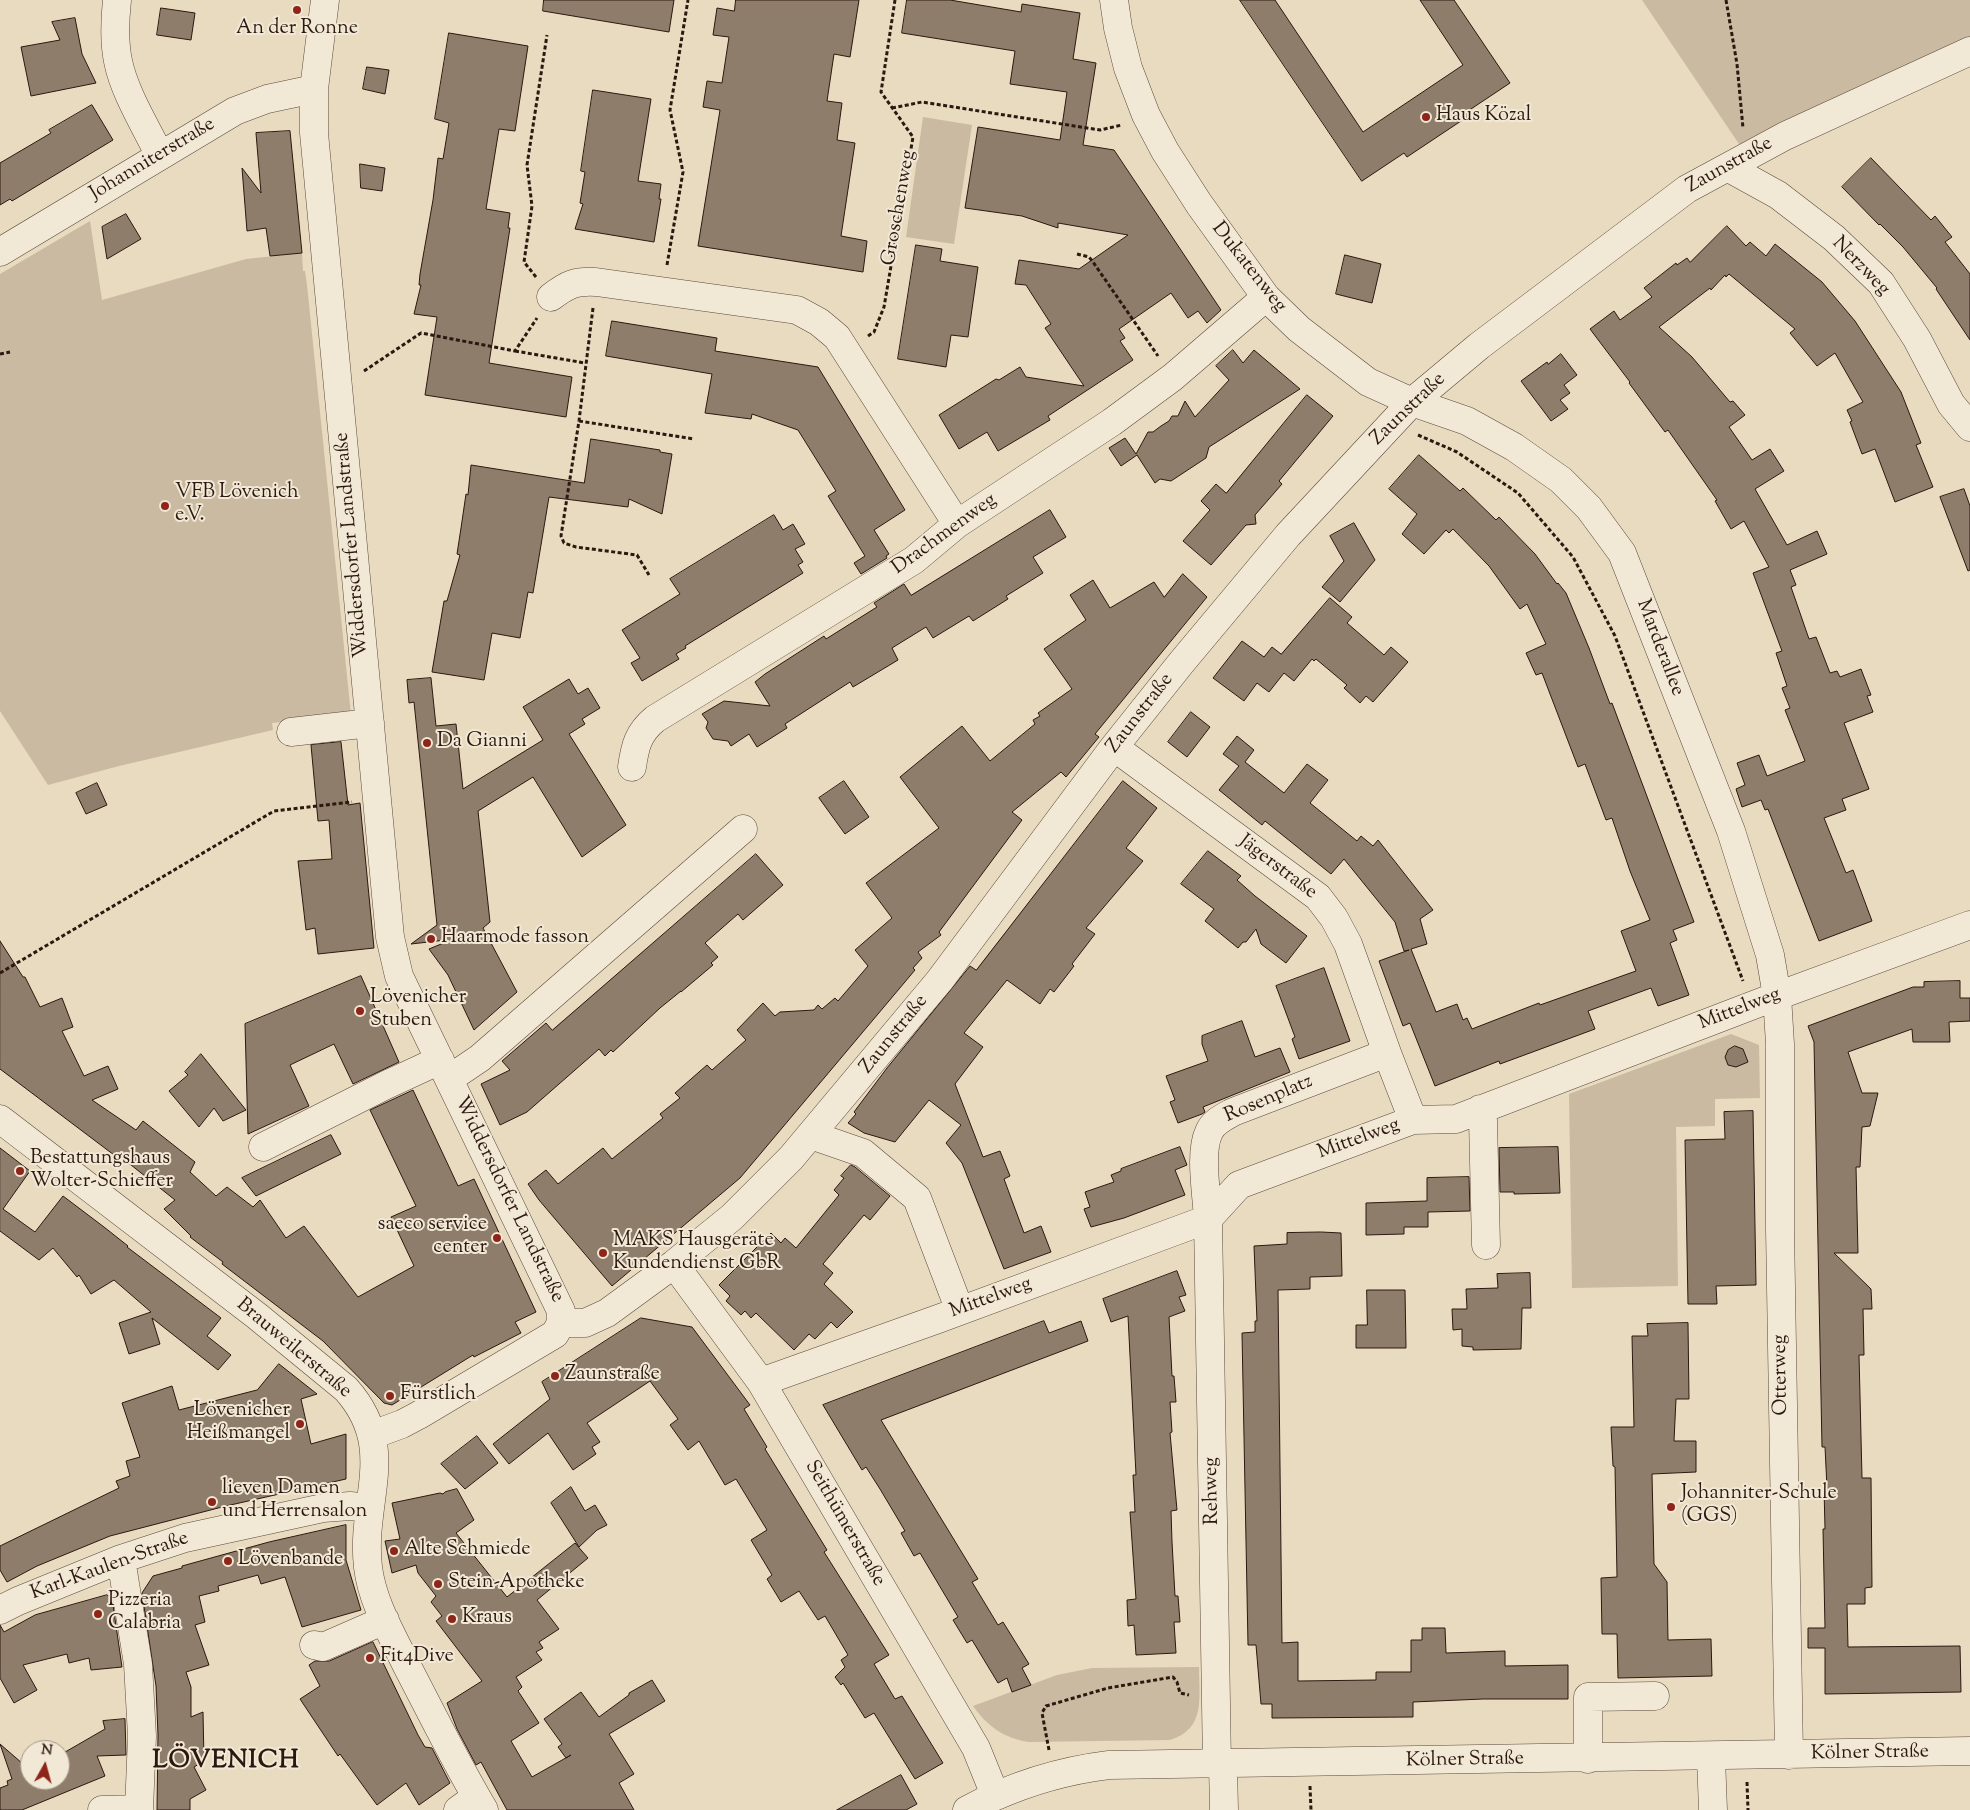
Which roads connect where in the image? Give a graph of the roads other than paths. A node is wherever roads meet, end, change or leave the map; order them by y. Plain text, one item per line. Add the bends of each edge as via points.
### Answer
1 (117, 0) edge
2 (325, 0) edge
3 (1114, 0) edge
4 (1970, 51) edge
5 (314, 90) junction
6 (160, 156) junction
7 (1729, 168) junction
8 (0, 252) edge
9 (551, 297) road end
10 (1266, 297) junction
11 (1412, 402) junction
12 (1970, 428) edge
13 (957, 524) junction
14 (370, 723) junction
15 (291, 732) dead end
16 (1114, 747) junction
17 (632, 767) dead end
18 (743, 829) dead end
19 (1970, 925) edge
20 (1777, 996) junction
21 (1386, 1053) junction
22 (445, 1069) junction
23 (1480, 1109) junction
24 (0, 1118) edge
25 (1413, 1120) junction
26 (811, 1134) junction
27 (263, 1147) dead end
28 (1208, 1219) junction
29 (1486, 1245) dead end
30 (674, 1264) junction
31 (960, 1311) junction
32 (561, 1324) junction
33 (761, 1382) junction
34 (372, 1435) junction
35 (370, 1508) junction
36 (121, 1559) junction
37 (0, 1610) edge
38 (385, 1620) junction
39 (314, 1645) dead end
40 (1655, 1696) dead end
41 (1970, 1752) edge
42 (1789, 1755) junction
43 (1712, 1757) junction
44 (1588, 1758) junction
45 (1220, 1764) junction
46 (995, 1795) junction
47 (473, 1806) edge
48 (139, 1809) edge
49 (102, 1810) edge
50 (968, 1810) edge
51 (1224, 1810) edge
52 (1712, 1810) edge

1 - 6 street via 118,62 127,89
2 - 5 street, Widdersdorfer Landstraße
3 - 10 street, Dukatenweg via 1128,68 1146,115 1199,204
4 - 7 street, Zaunstraße via 1785,136
5 - 6 street, Johanniterstraße via 267,99 235,111
5 - 14 street, Widdersdorfer Landstraße via 314,133
6 - 8 street, Johanniterstraße
7 - 11 street, Zaunstraße via 1687,189 1480,346
7 - 12 street, Nerzweg via 1778,195 1834,238 1881,283 1917,339 1951,404
9 - 13 street via 565,286 580,281 596,282 797,310 819,322 837,337
10 - 11 street, Dukatenweg via 1299,329 1368,382
10 - 13 street, Drachmenweg via 1173,377 1112,422
11 - 16 street, Zaunstraße via 1288,535
11 - 20 street, Marderallee via 1467,421 1514,447 1561,480 1589,508 1622,553 1731,831 1770,955
13 - 17 street, Drachmenweg via 914,560 654,719 643,729
14 - 15 street
14 - 22 street, Widdersdorfer Landstraße via 390,937 400,976
16 - 21 street, Jägerstraße via 1318,897 1348,944
16 - 26 street, Zaunstraße via 940,980
18 - 22 street, Widdersdorfer Landstraße via 480,1058
19 - 20 street, Mittelweg
20 - 23 street, Mittelweg
20 - 42 street, Otterweg
21 - 25 street, Jägerstraße
21 - 28 street, Rosenplatz via 1217,1121 1209,1132 1204,1150
22 - 27 street via 378,1089
22 - 32 street, Widdersdorfer Landstraße via 561,1311
23 - 25 street, Mittelweg via 1456,1119
23 - 29 street via 1484,1120
24 - 34 street, Brauweilerstraße via 257,1316 346,1389 362,1412
25 - 28 street, Mittelweg via 1239,1185
26 - 30 street, Zaunstraße via 732,1217
26 - 31 street via 863,1153 917,1198
28 - 31 street, Mittelweg
28 - 45 street, Rehweg via 1216,1696
30 - 32 street, Zaunstraße via 606,1313 585,1323
30 - 33 street, Seithümerstraße
31 - 33 street, Mittelweg
32 - 34 street via 555,1334 529,1351 402,1424
33 - 46 street, Seithümerstraße via 976,1748
34 - 35 street, Brauweilerstraße via 375,1468
35 - 36 street, Karl-Kaulen-Straße via 323,1508 185,1538
35 - 38 street, Brauweilerstraße via 366,1531 368,1568
36 - 37 street, Karl-Kaulen-Straße
36 - 48 street via 138,1664 142,1736
38 - 39 street via 323,1647
38 - 47 street, Brauweilerstraße via 446,1742
40 - 44 street via 1588,1697
41 - 42 street, Kölner Straße
42 - 43 street, Kölner Straße
43 - 44 street, Kölner Straße
43 - 52 street
44 - 45 street, Kölner Straße
45 - 46 street, Kölner Straße via 1084,1768
45 - 51 street, Rehweg
46 - 50 street, Kölner Straße
48 - 49 street

